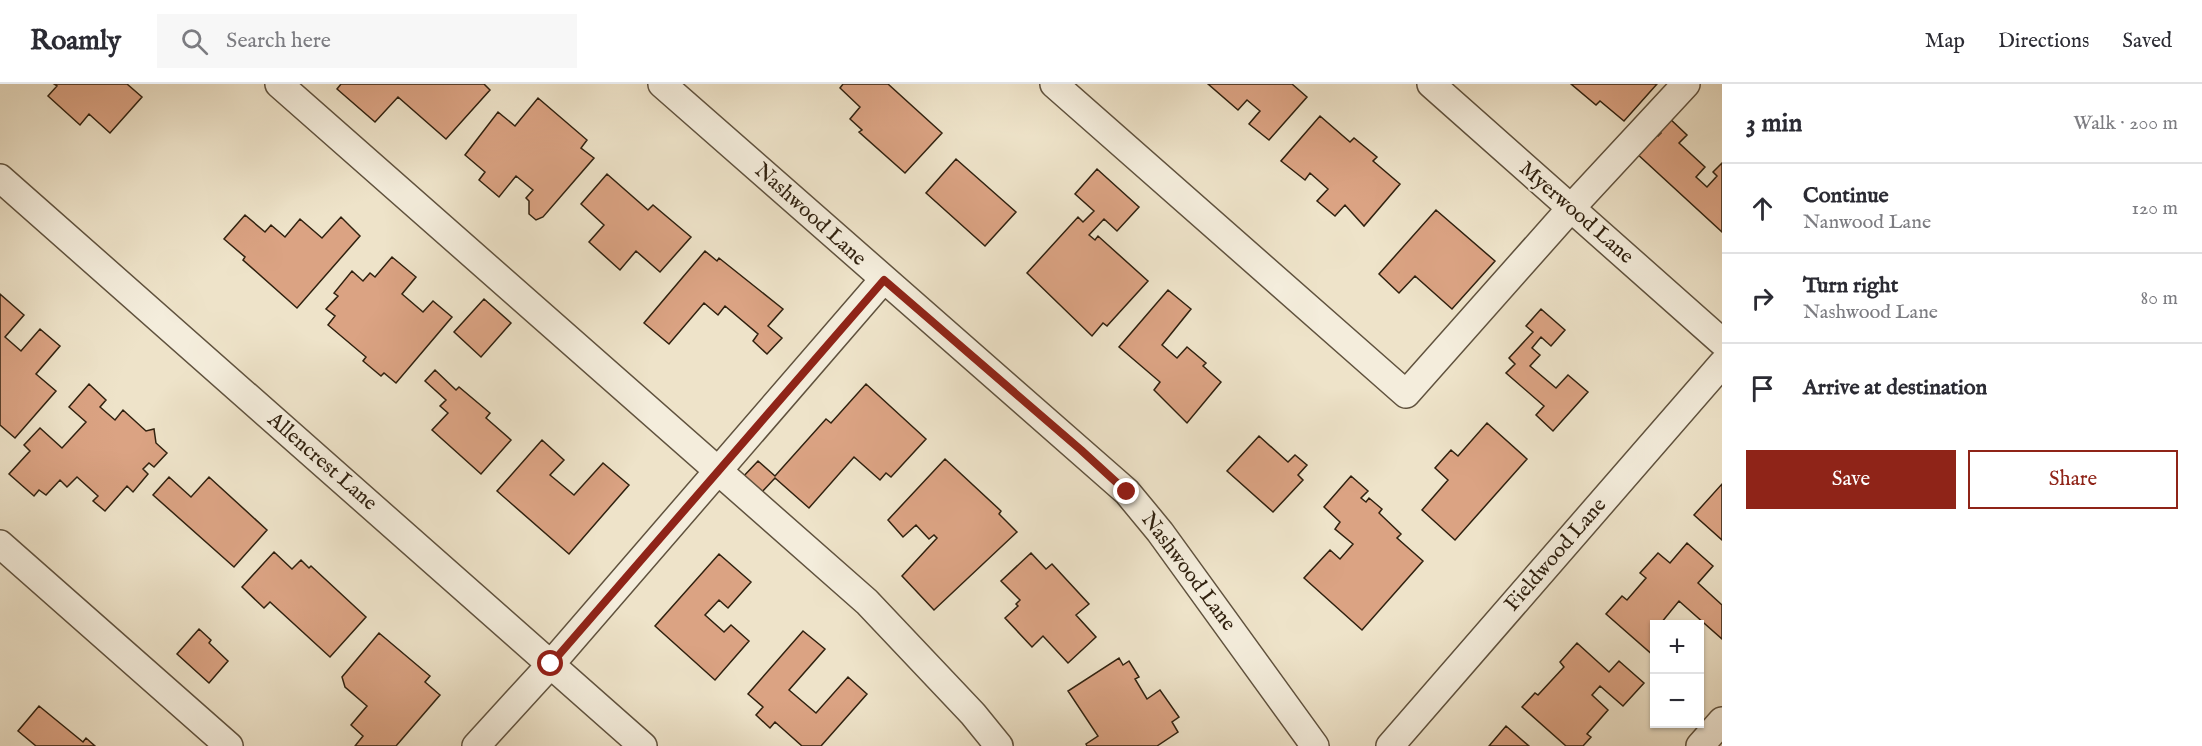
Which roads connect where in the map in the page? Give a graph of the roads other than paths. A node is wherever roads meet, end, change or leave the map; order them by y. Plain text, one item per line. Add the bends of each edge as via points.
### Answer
1 (279, 84) edge
2 (662, 84) edge
3 (1054, 84) edge
4 (1431, 84) edge
5 (1686, 84) edge
6 (0, 178) edge
7 (1571, 208) junction
8 (884, 280) junction
9 (1722, 342) edge
10 (1722, 364) edge
11 (718, 471) junction
12 (0, 544) edge
13 (551, 664) junction
14 (1722, 721) edge
15 (229, 746) edge
16 (476, 746) edge
17 (643, 746) edge
18 (999, 746) edge
19 (1315, 746) edge
20 (1390, 746) edge
21 (1700, 746) edge

1 - 11 street
2 - 8 street, Nashwood Lane
3 - 7 street via 1407,394
4 - 7 street, Myerwood Lane
5 - 7 street
6 - 13 street, Allencrest Lane
7 - 9 street, Myerwood Lane
8 - 11 street
8 - 19 street, Nashwood Lane via 1127,492
10 - 20 street, Fieldwood Lane
11 - 13 street
11 - 18 street via 867,602
12 - 15 street
13 - 16 street
13 - 17 street, Allencrest Lane
14 - 21 street

